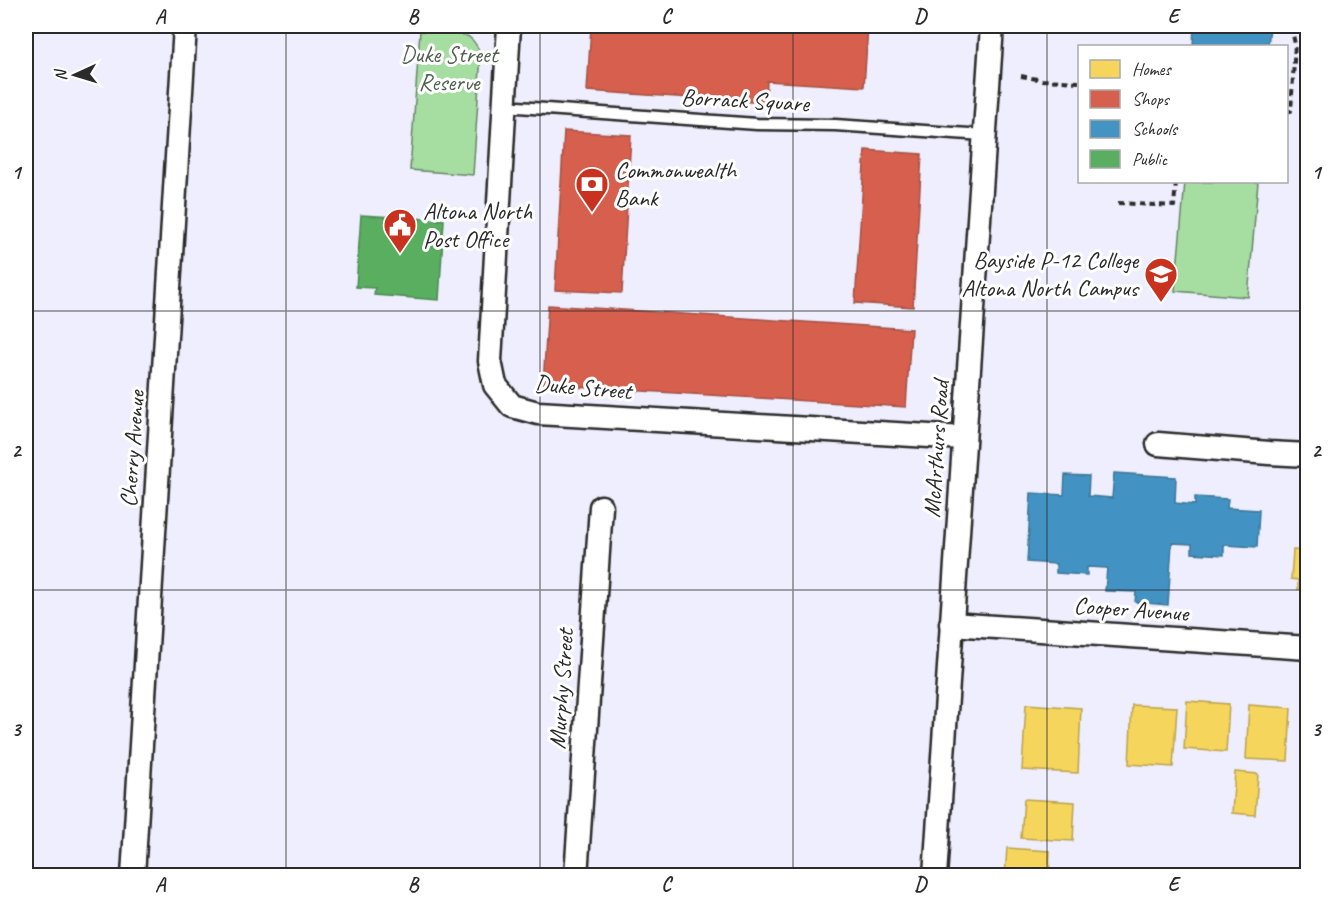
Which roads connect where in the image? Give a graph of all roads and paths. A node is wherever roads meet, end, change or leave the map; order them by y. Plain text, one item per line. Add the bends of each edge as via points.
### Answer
1 (185, 26) edge
2 (509, 26) edge
3 (992, 26) edge
4 (1291, 26) edge
5 (1021, 76) dead end
6 (1078, 82) edge
7 (504, 106) junction
8 (1288, 111) edge
9 (984, 135) junction
10 (1176, 183) edge
11 (1118, 203) dead end
12 (964, 438) junction
13 (1158, 444) dead end
14 (1308, 455) edge
15 (601, 507) dead end
16 (951, 624) junction
17 (1308, 648) edge
18 (133, 876) edge
19 (576, 876) edge
20 (935, 876) edge

1 - 18 street, Cherry Avenue
2 - 7 street, Duke Street
3 - 9 street, McArthurs Road
4 - 8 path via 1294,68
5 - 6 path
7 - 9 lane, Borrack Square
7 - 12 street, Duke Street via 490,361 495,386 512,406 538,413
9 - 12 street, McArthurs Road
10 - 11 path via 1174,206
12 - 16 street, McArthurs Road
13 - 14 street
15 - 19 street, Murphy Street
16 - 17 street, Cooper Avenue
16 - 20 street, McArthurs Road

